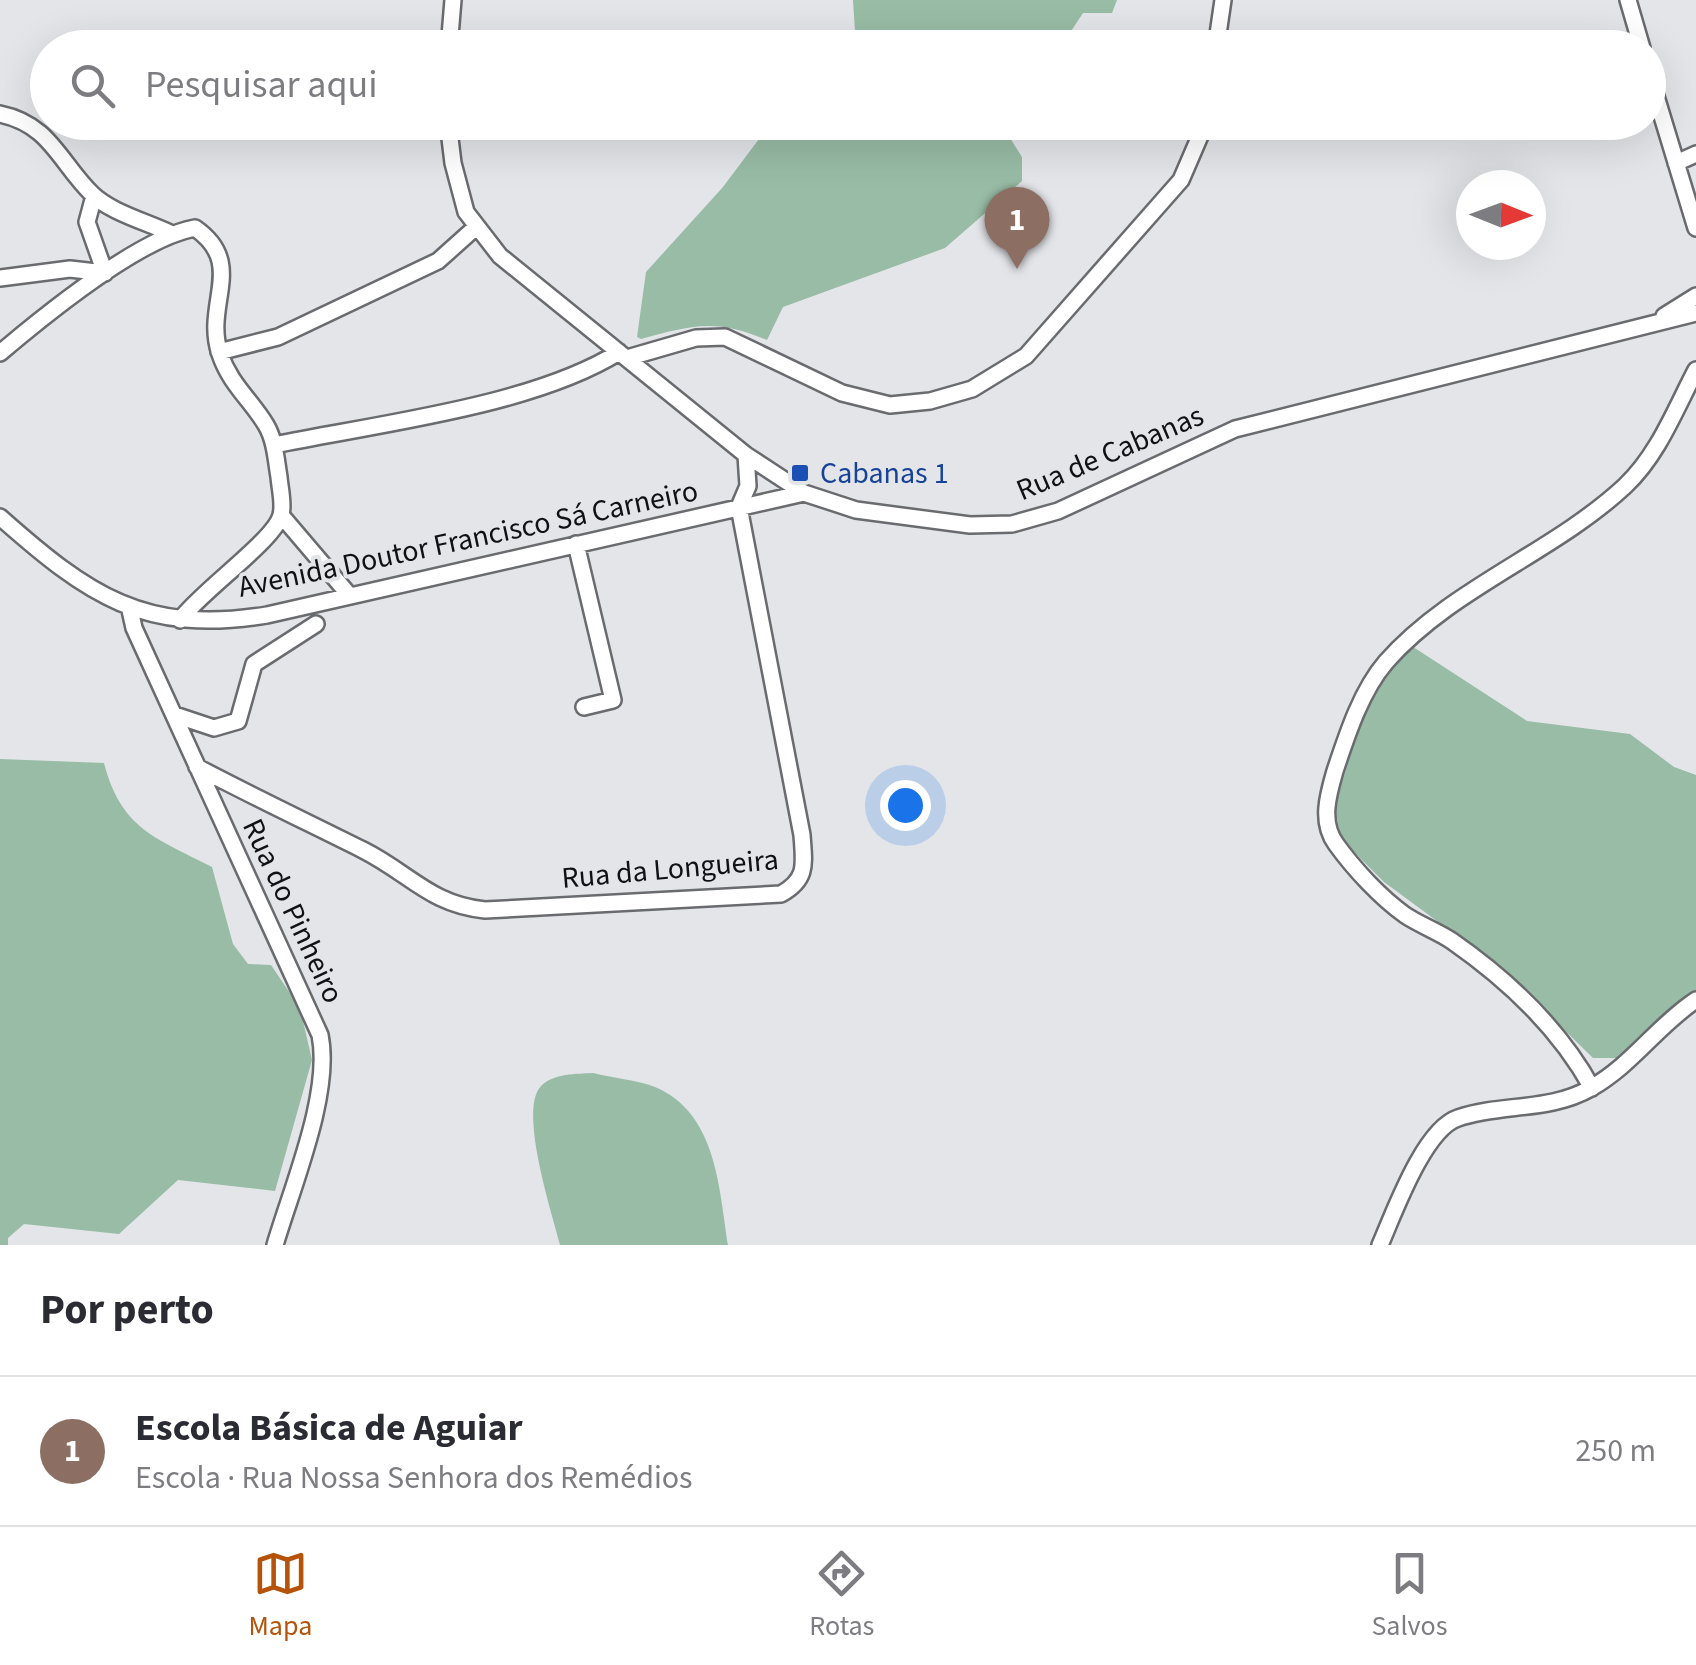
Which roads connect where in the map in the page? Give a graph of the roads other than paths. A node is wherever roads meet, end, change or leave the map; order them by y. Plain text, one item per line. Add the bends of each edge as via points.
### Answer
1 (453, 0) edge
2 (1222, 0) edge
3 (1628, 0) edge
4 (450, 30) edge
5 (1218, 30) edge
6 (1637, 30) edge
7 (0, 114) edge
8 (30, 126) edge
9 (1666, 130) edge
10 (52, 140) edge
11 (450, 140) edge
12 (1198, 140) edge
13 (1696, 154) edge
14 (1676, 163) junction
15 (94, 196) junction
16 (476, 227) junction
17 (1696, 228) edge
18 (170, 233) junction
19 (105, 273) junction
20 (0, 278) edge
21 (1696, 296) edge
22 (1696, 314) edge
23 (1652, 322) junction
24 (218, 352) junction
25 (0, 353) edge
26 (623, 355) junction
27 (1696, 370) edge
28 (274, 445) junction
29 (746, 456) junction
30 (804, 493) junction
31 (738, 507) junction
32 (281, 515) junction
33 (0, 517) edge
34 (576, 544) junction
35 (350, 596) junction
36 (130, 610) junction
37 (180, 620) junction
38 (316, 624) dead end
39 (584, 707) dead end
40 (174, 715) junction
41 (197, 767) junction
42 (1696, 1000) edge
43 (1592, 1088) junction
44 (275, 1245) edge
45 (1380, 1245) edge

1 - 4 street
2 - 5 street
3 - 6 street
7 - 8 street
9 - 14 street
10 - 15 street
11 - 16 street
12 - 26 street via 1180,180 1026,356 972,389 890,404 842,393 725,337
13 - 14 street
14 - 17 street
15 - 18 street
15 - 19 street via 87,222
16 - 24 street via 438,261 278,337
16 - 26 street, Rua de Cabanas via 500,256
18 - 19 street
18 - 24 street via 196,228 216,242 223,264 214,322
19 - 20 street via 70,269
19 - 25 street
21 - 23 street, Rua de Cabanas
22 - 23 street, Rua de Cabanas
23 - 30 street, Rua de Cabanas via 1235,429 1058,512 1012,524 913,519
24 - 28 street
26 - 28 street via 538,388
26 - 29 street, Rua de Cabanas
27 - 43 street via 1651,456 1627,484 1424,628 1386,663 1345,740 1328,795 1326,820 1334,841 1404,914 1491,970 1560,1036
28 - 32 street
29 - 30 street, Rua de Cabanas
29 - 31 street, Avenida Doutor Francisco Sá Carneiro via 748,486
30 - 31 street, Avenida Doutor Francisco Sá Carneiro
31 - 34 street, Avenida Doutor Francisco Sá Carneiro
31 - 41 street, Rua da Longueira via 802,835 805,872 781,894 456,907 364,851
32 - 35 street
32 - 37 street via 272,534 196,598
33 - 36 street, Avenida Doutor Francisco Sá Carneiro via 81,585
34 - 35 street, Avenida Doutor Francisco Sá Carneiro
34 - 39 street via 613,700
35 - 37 street, Avenida Doutor Francisco Sá Carneiro via 243,618
36 - 37 street, Avenida Doutor Francisco Sá Carneiro
36 - 40 street, Rua do Pinheiro
38 - 40 street via 254,664 238,721 214,728
40 - 41 street, Rua do Pinheiro
41 - 44 street, Rua do Pinheiro via 324,1055
42 - 43 street
43 - 45 street via 1559,1102 1456,1118 1436,1134

